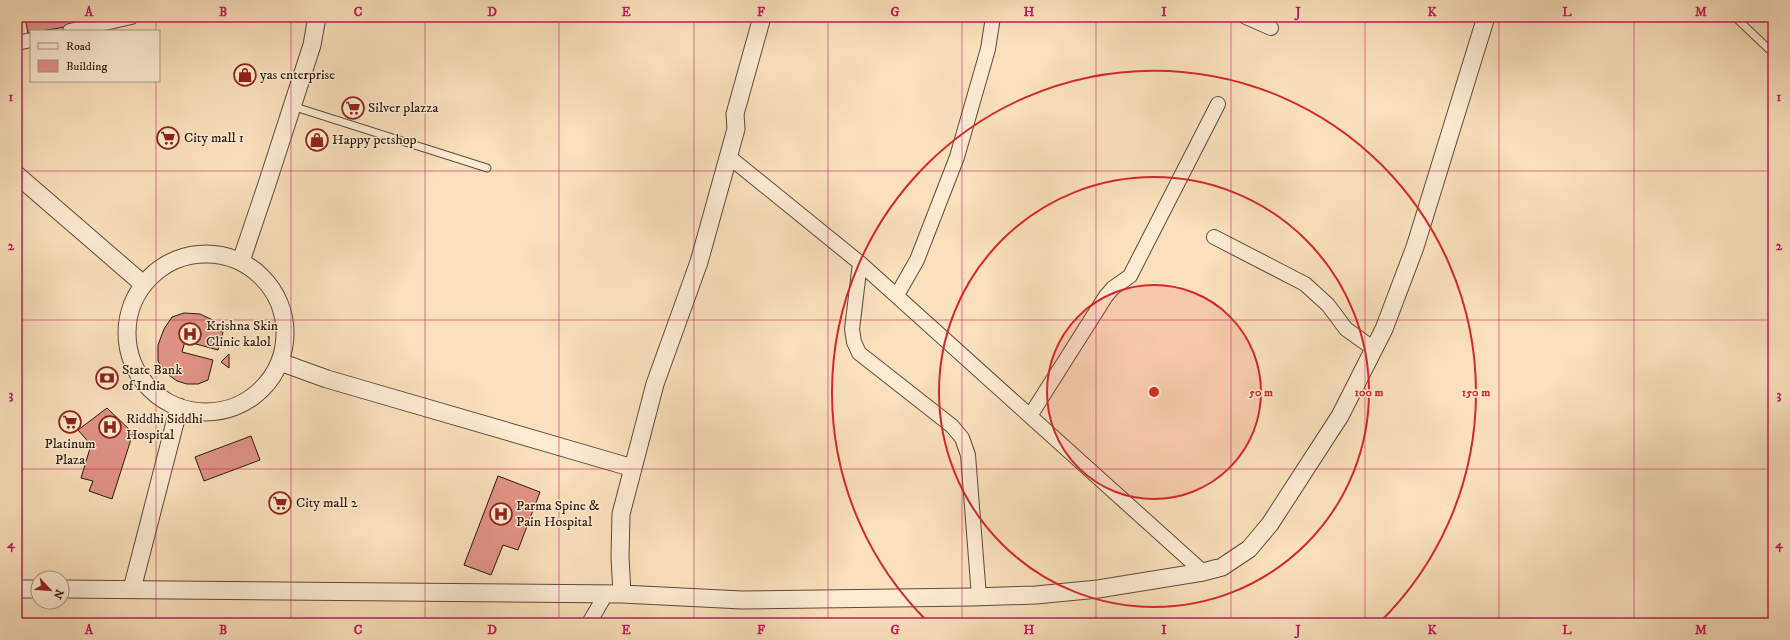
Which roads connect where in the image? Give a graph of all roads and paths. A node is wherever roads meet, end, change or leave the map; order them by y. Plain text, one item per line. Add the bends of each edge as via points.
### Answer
1 (131, 17) edge
2 (317, 17) edge
3 (762, 17) edge
4 (773, 17) edge
5 (993, 17) edge
6 (1246, 17) edge
7 (1494, 17) edge
8 (1735, 17) edge
9 (1484, 24) edge
10 (1271, 28) dead end
11 (74, 30) edge
12 (30, 40) edge
13 (17, 43) edge
14 (1773, 53) edge
15 (1218, 104) dead end
16 (292, 106) junction
17 (736, 129) junction
18 (728, 156) junction
19 (487, 168) dead end
20 (17, 174) edge
21 (1214, 237) dead end
22 (241, 261) junction
23 (860, 263) junction
24 (143, 284) junction
25 (897, 295) junction
26 (1374, 349) junction
27 (280, 362) junction
28 (179, 406) junction
29 (1030, 416) junction
30 (633, 468) junction
31 (1202, 572) junction
32 (17, 589) edge
33 (30, 589) edge
34 (70, 589) edge
35 (132, 589) junction
36 (614, 594) junction
37 (979, 597) junction
38 (589, 623) edge

1 - 11 street
2 - 16 street via 312,45
3 - 17 street via 735,114
4 - 17 street via 744,117
5 - 25 street via 988,49 957,157 917,260
6 - 10 street
7 - 9 street
8 - 14 lane
9 - 26 street via 1415,247
12 - 13 street
15 - 29 street via 1130,276 1113,288 1102,301
16 - 19 lane
16 - 22 street
17 - 18 street
18 - 23 street
18 - 30 street via 699,262 655,384
20 - 24 street
21 - 26 street via 1305,284 1328,305 1346,329
22 - 24 street via 215,254 188,255 163,266
22 - 27 street via 270,284 279,300 285,321 285,342
23 - 25 street
23 - 37 street via 852,329 859,353 952,426 962,438 968,455
24 - 28 street via 131,308 127,335 132,362 146,385 167,402
25 - 29 street
26 - 31 street via 1340,416 1260,537 1236,558 1222,566
27 - 28 street via 266,385 244,402 219,411 192,411
27 - 30 street via 327,379
28 - 35 street
29 - 31 street
30 - 36 street via 621,514 620,557
31 - 37 street via 1098,589
32 - 33 street
34 - 35 street
35 - 36 street
36 - 37 street via 742,600
36 - 38 street

